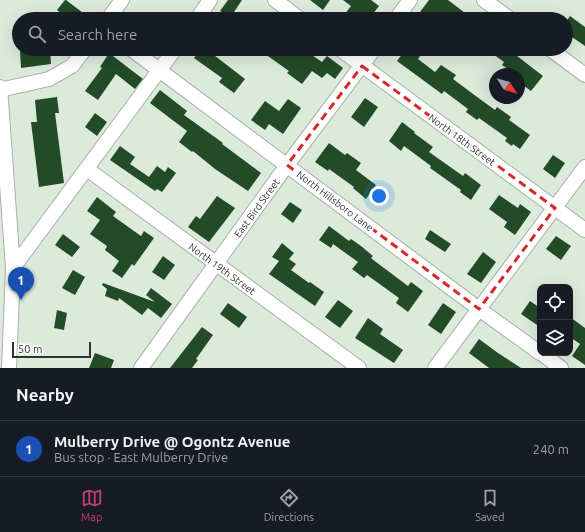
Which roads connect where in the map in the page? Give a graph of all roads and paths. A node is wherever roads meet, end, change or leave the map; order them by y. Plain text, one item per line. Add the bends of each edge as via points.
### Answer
1 (122, 0) edge
2 (210, 0) edge
3 (275, 0) edge
4 (410, 0) edge
5 (484, 0) edge
6 (113, 12) edge
7 (202, 12) edge
8 (291, 12) edge
9 (401, 12) edge
10 (500, 12) edge
11 (80, 56) edge
12 (140, 56) edge
13 (170, 56) edge
14 (349, 56) edge
15 (369, 56) edge
16 (559, 56) edge
17 (362, 66) junction
18 (159, 70) junction
19 (585, 75) edge
20 (0, 87) edge
21 (0, 90) edge
22 (287, 165) junction
23 (585, 168) edge
24 (87, 170) junction
25 (555, 208) junction
26 (585, 230) edge
27 (216, 265) junction
28 (13, 268) junction
29 (479, 309) junction
30 (537, 351) edge
31 (544, 356) edge
32 (9, 368) edge
33 (141, 368) edge
34 (359, 368) edge
35 (435, 368) edge
36 (561, 368) edge

1 - 6 street
2 - 7 street
3 - 8 street
4 - 9 street
5 - 10 street
11 - 21 street via 72,66 49,79
12 - 18 street, North Hillsboro Lane
13 - 18 street
14 - 17 street, North 18th Street
15 - 17 street, East Bird Street
16 - 19 street
17 - 22 street, East Bird Street
17 - 25 street, North 18th Street
18 - 22 street, North Hillsboro Lane
18 - 24 street
20 - 21 street
21 - 28 street
22 - 27 street, East Bird Street
22 - 29 street, North Hillsboro Lane
23 - 25 street
24 - 27 street, North 19th Street
24 - 28 street
25 - 26 street, North 18th Street
25 - 29 street
27 - 33 street, East Bird Street
27 - 34 street, North 19th Street
28 - 32 street
29 - 30 street, North Hillsboro Lane
29 - 35 street
31 - 36 street, North Hillsboro Lane

